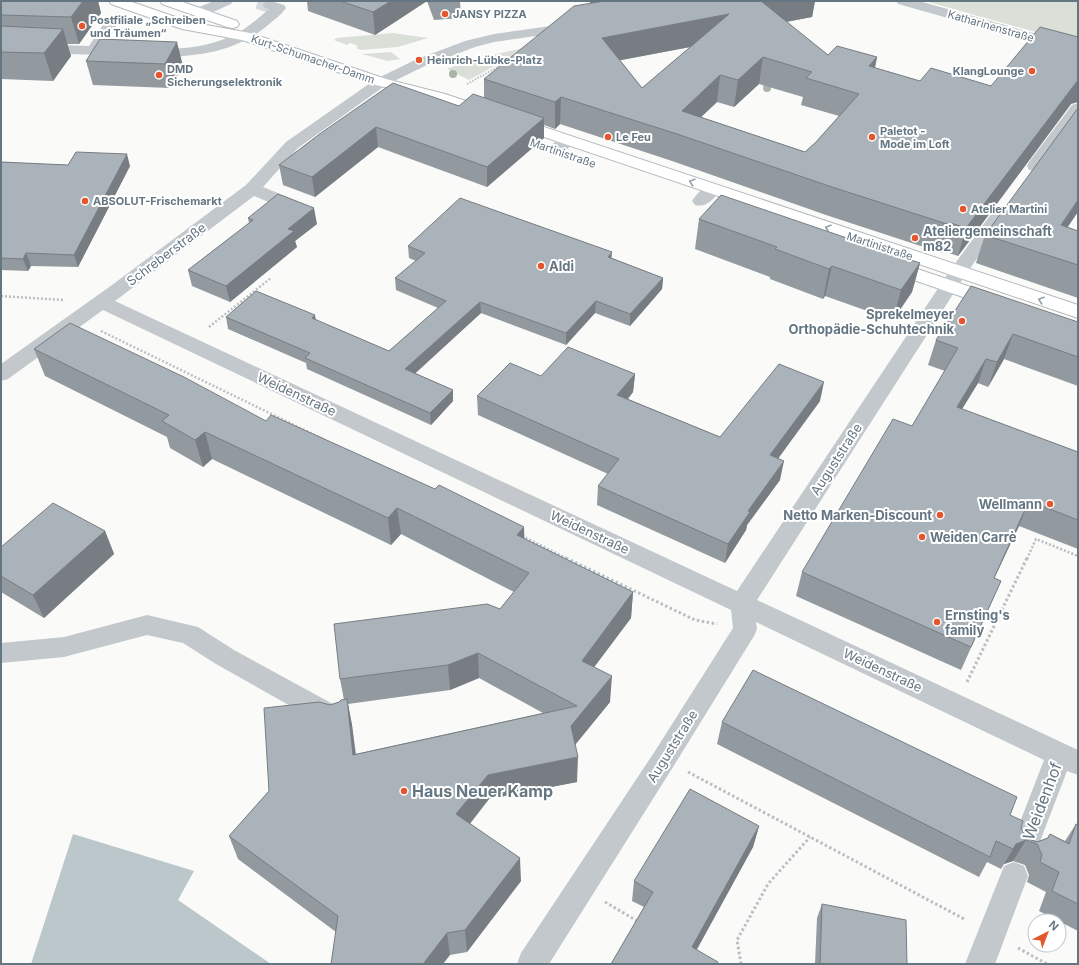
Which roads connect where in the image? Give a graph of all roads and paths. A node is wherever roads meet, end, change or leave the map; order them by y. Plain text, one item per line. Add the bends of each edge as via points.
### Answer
1 (116, 1) edge
2 (167, 1) edge
3 (226, 1) edge
4 (903, 1) edge
5 (270, 5) dead end
6 (199, 12) junction
7 (112, 22) dead end
8 (585, 25) edge
9 (245, 36) junction
10 (1, 47) edge
11 (93, 50) junction
12 (1078, 52) edge
13 (505, 63) edge
14 (381, 82) junction
15 (463, 86) dead end
16 (1078, 108) edge
17 (1027, 177) edge
18 (252, 189) junction
19 (1014, 196) edge
20 (313, 215) edge
21 (271, 278) dead end
22 (954, 279) junction
23 (1, 296) edge
24 (102, 302) junction
25 (1078, 312) edge
26 (1078, 330) edge
27 (188, 343) junction
28 (1, 374) edge
29 (1078, 556) edge
30 (742, 604) junction
31 (1, 653) edge
32 (956, 705) junction
33 (335, 718) edge
34 (1069, 758) edge
35 (664, 759) junction
36 (810, 837) junction
37 (1024, 848) edge
38 (1014, 876) dead end
39 (580, 888) junction
40 (646, 926) edge
41 (992, 934) junction
42 (532, 964) edge
43 (741, 964) edge
44 (980, 964) edge
45 (1047, 964) edge

1 - 9 main road, Kurt-Schumacher-Damm via 187,26
2 - 6 main road, Kurt-Schumacher-Damm
3 - 6 street
4 - 12 street, Katharinenstraße
5 - 9 street via 279,8
6 - 9 main road, Kurt-Schumacher-Damm via 234,25
7 - 11 street
8 - 14 street, Schreberstraße via 494,38 470,44 420,63
9 - 11 street via 224,44 174,53
9 - 14 main road, Kurt-Schumacher-Damm
10 - 11 street
13 - 15 path
14 - 18 street, Schreberstraße via 292,145
14 - 22 main road, Martinistraße via 428,106 561,145
16 - 17 street
18 - 20 street
18 - 24 street, Schreberstraße
19 - 22 street, Auguststraße
21 - 27 path
25 -> 22 main road, Martinistraße
22 - 26 main road, Martinistraße
22 - 30 street, Auguststraße
23 - 24 path
24 - 27 street, Weidenstraße
24 - 28 street, Schreberstraße
27 - 30 street, Weidenstraße
29 - 32 path via 1036,539
30 - 32 street, Weidenstraße
30 - 35 street, Auguststraße via 744,629
31 - 33 street via 64,647 147,625 189,634
32 - 34 street, Weidenstraße
34 - 37 street, Weidenhof
35 - 36 path
35 - 39 street, Auguststraße
36 - 41 path
36 - 43 path via 768,884 738,940
38 - 41 street
39 - 40 path
39 - 42 street, Auguststraße
41 - 44 street
41 - 45 path

